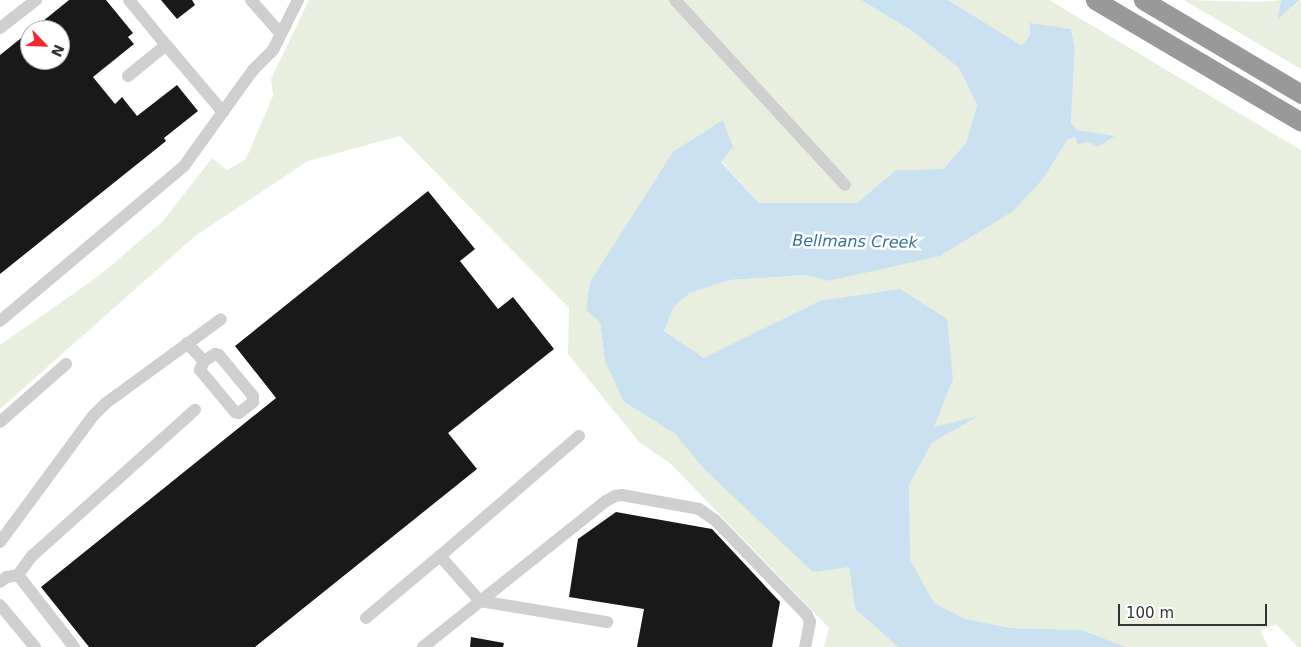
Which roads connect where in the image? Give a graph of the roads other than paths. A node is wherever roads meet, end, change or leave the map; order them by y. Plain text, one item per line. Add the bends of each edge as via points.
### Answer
1 (36, 0) edge
2 (130, 0) edge
3 (251, 0) edge
4 (298, 0) edge
5 (675, 0) edge
6 (1095, 0) edge
7 (1143, 0) edge
8 (0, 28) edge
9 (281, 34) junction
10 (166, 45) junction
11 (128, 76) dead end
12 (1301, 94) edge
13 (223, 112) junction
14 (1301, 122) edge
15 (845, 185) dead end
16 (221, 320) dead end
17 (0, 322) edge
18 (187, 343) junction
19 (204, 361) junction
20 (66, 364) dead end
21 (195, 410) dead end
22 (0, 422) edge
23 (579, 436) dead end
24 (0, 542) edge
25 (440, 556) junction
26 (18, 575) junction
27 (0, 582) edge
28 (480, 601) junction
29 (0, 605) edge
30 (366, 618) dead end
31 (607, 622) dead end
32 (35, 647) edge
33 (74, 647) edge
34 (423, 647) edge
35 (805, 647) edge

1 - 8 lane
2 - 10 lane
3 - 9 lane
4 - 9 lane
5 - 15 lane
6 - 14 highway
7 - 12 highway
9 - 13 lane via 273,50 253,70
10 - 11 lane
10 - 13 lane
13 - 17 lane via 184,166
16 - 18 lane
18 - 19 lane
18 - 24 lane via 92,416
19 - 19 lane via 200,370 234,412 239,413 253,402 253,396 219,356 215,354
20 - 22 lane
21 - 26 lane via 32,556
23 - 25 lane
25 - 28 lane
25 - 30 lane
26 - 27 lane
26 - 33 lane
28 - 31 lane
28 - 34 lane
28 - 35 lane via 606,501 622,495 699,510 711,516 807,615 810,622
29 - 32 lane

